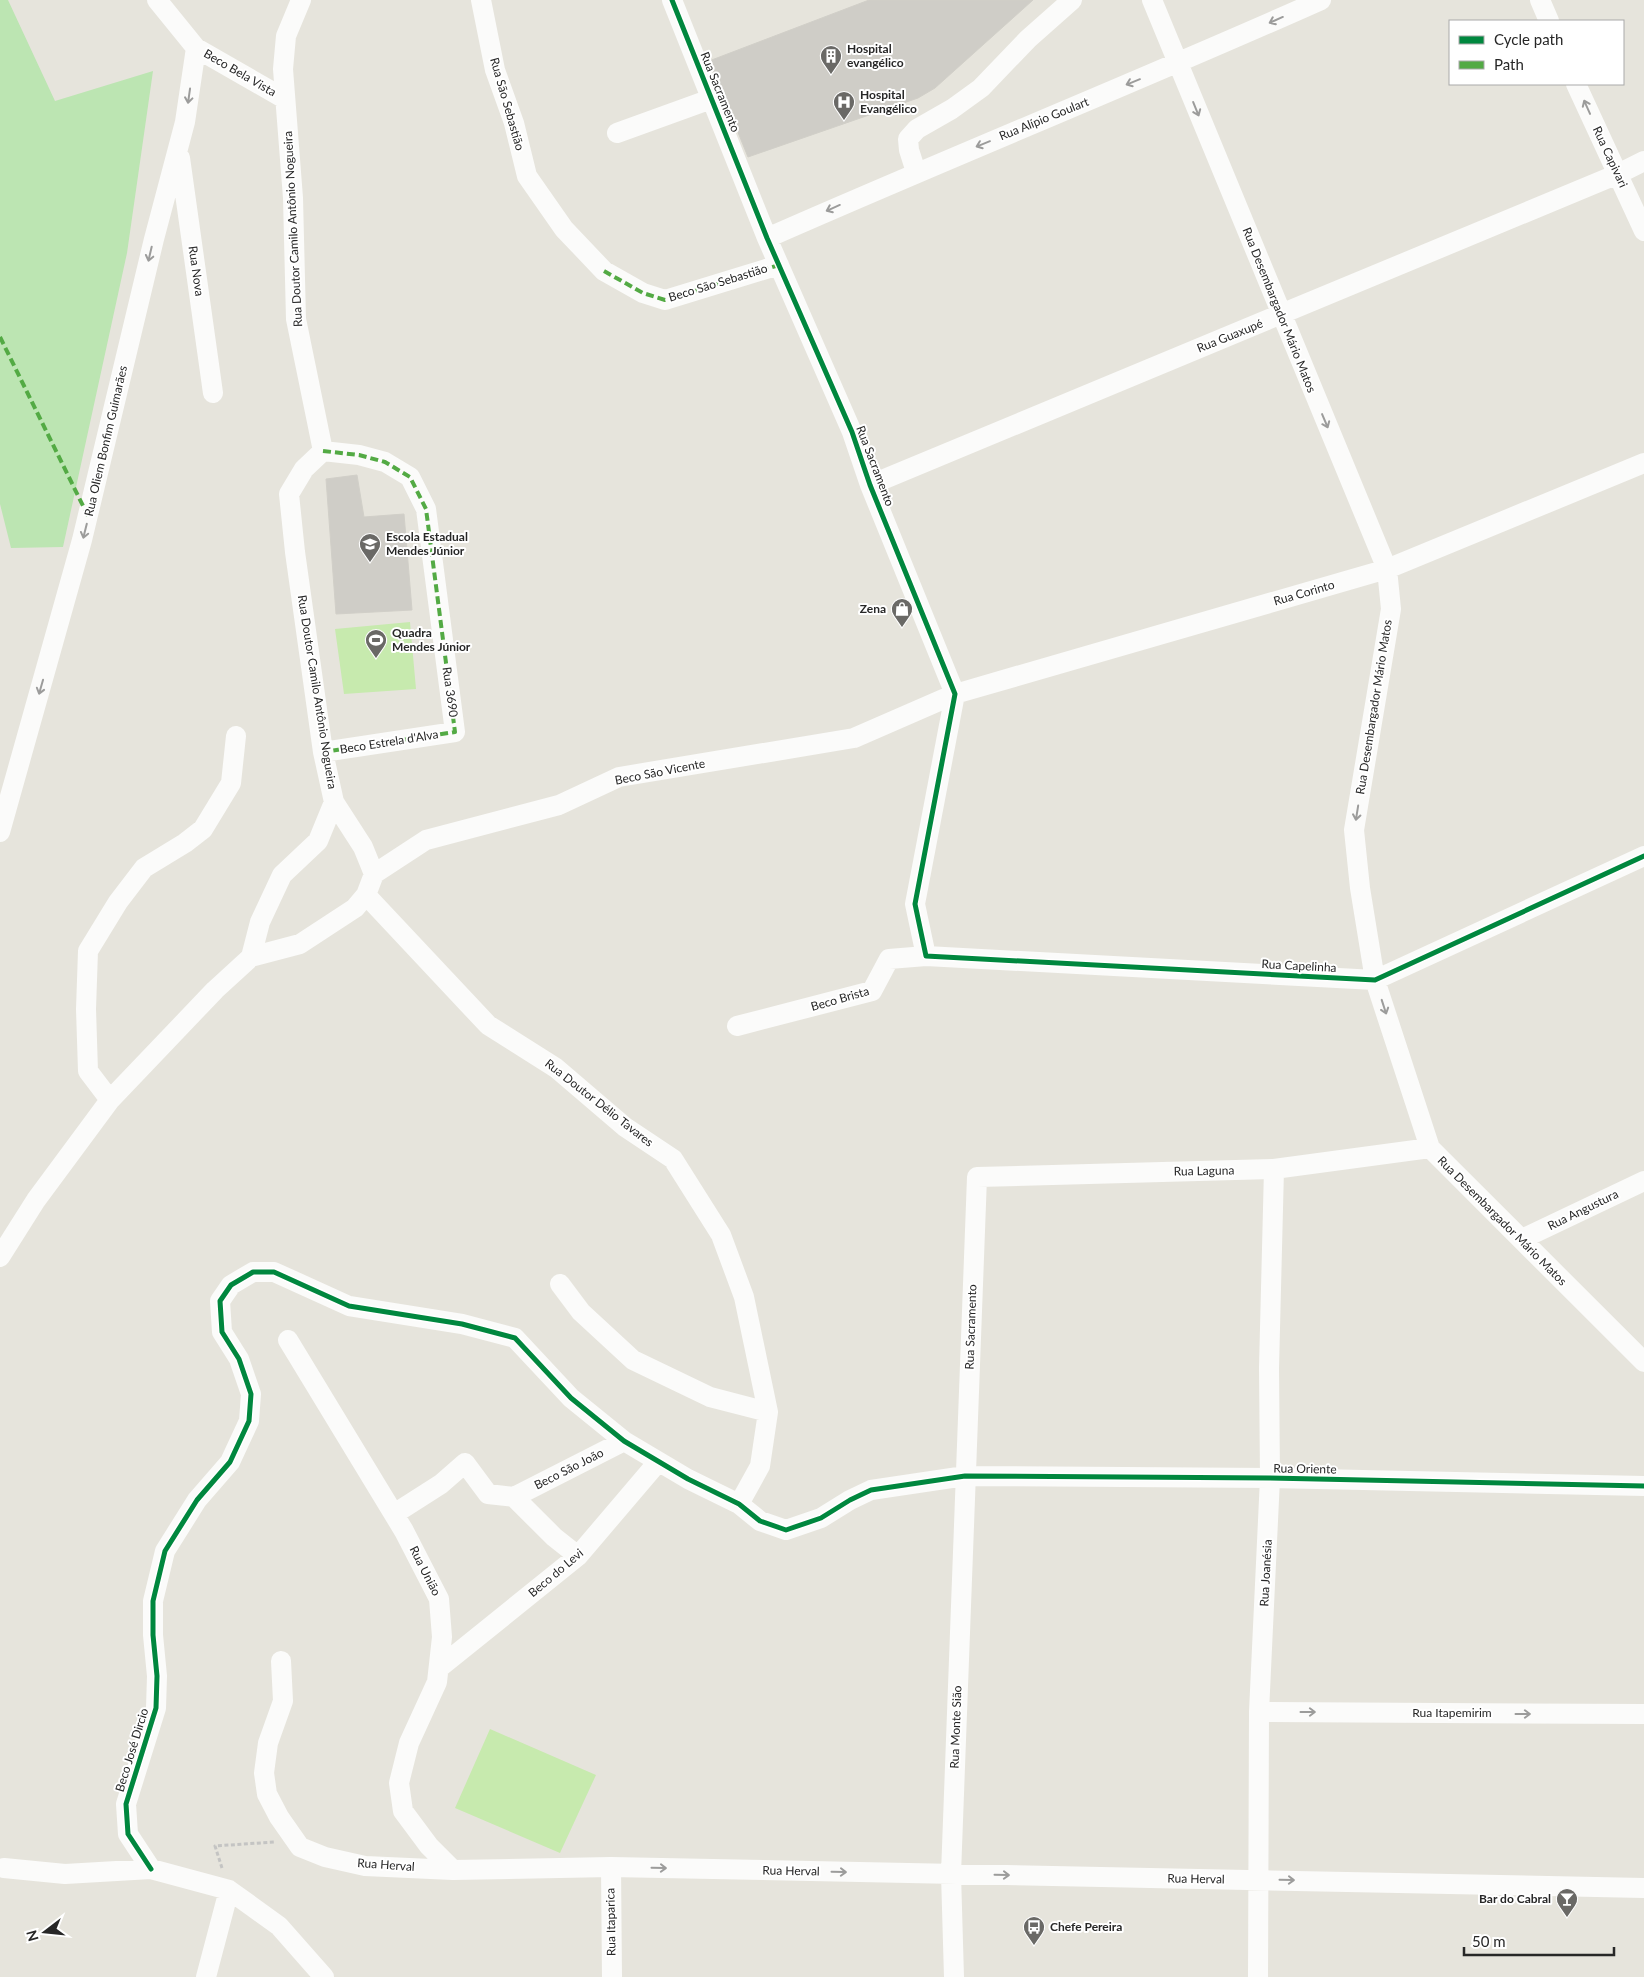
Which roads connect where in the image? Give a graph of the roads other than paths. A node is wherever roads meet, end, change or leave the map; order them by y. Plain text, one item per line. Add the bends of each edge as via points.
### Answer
1 (157, 0) edge
2 (300, 0) edge
3 (481, 0) edge
4 (672, 0) edge
5 (1072, 0) edge
6 (1152, 0) edge
7 (1321, 0) edge
8 (1540, 0) edge
9 (1549, 20) edge
10 (196, 48) junction
11 (1178, 64) junction
12 (1576, 85) edge
13 (712, 98) junction
14 (285, 99) junction
15 (617, 133) dead end
16 (179, 149) junction
17 (1644, 161) edge
18 (916, 172) junction
19 (1618, 174) junction
20 (1644, 231) edge
21 (767, 238) junction
22 (779, 265) junction
23 (604, 271) joint
24 (1281, 316) junction
25 (213, 393) dead end
26 (323, 451) junction
27 (1644, 463) edge
28 (870, 485) junction
29 (1387, 569) junction
30 (955, 694) junction
31 (455, 732) joint
32 (236, 736) dead end
33 (324, 752) junction
34 (334, 802) junction
35 (0, 832) edge
36 (1644, 856) edge
37 (374, 874) junction
38 (366, 895) junction
39 (926, 956) junction
40 (251, 957) junction
41 (1375, 980) junction
42 (737, 1026) dead end
43 (110, 1100) junction
44 (1430, 1148) junction
45 (1274, 1170) junction
46 (978, 1177) joint
47 (1644, 1181) edge
48 (1522, 1240) junction
49 (0, 1257) edge
50 (560, 1284) dead end
51 (407, 1316) joint
52 (288, 1340) dead end
53 (1644, 1362) edge
54 (768, 1412) junction
55 (624, 1441) junction
56 (658, 1462) junction
57 (965, 1476) junction
58 (1270, 1478) junction
59 (1644, 1486) edge
60 (514, 1497) junction
61 (739, 1504) junction
62 (394, 1514) junction
63 (578, 1556) junction
64 (280, 1661) dead end
65 (439, 1668) junction
66 (1260, 1712) junction
67 (1644, 1714) edge
68 (611, 1867) junction
69 (4, 1868) dead end
70 (151, 1869) junction
71 (453, 1870) junction
72 (951, 1874) junction
73 (1258, 1880) junction
74 (1644, 1888) edge
75 (229, 1890) junction
76 (206, 1977) edge
77 (324, 1977) edge
78 (612, 1977) edge
79 (954, 1977) edge
80 (1258, 1977) edge

1 - 10 street, Beco Bela Vista
2 - 14 street, Rua Doutor Camilo Antônio Nogueira via 286,36
3 - 23 street, Rua São Sebastião via 495,70 514,124 527,176 564,229
4 - 13 street, Rua Sacramento
5 - 18 street via 1028,39 981,88 908,138
6 - 11 street, Rua Desembargador Mário Matos
7 -> 11 street, Rua Alípio Goulart
8 - 9 street
10 - 14 street, Beco Bela Vista
10 -> 16 street, Rua Oliem Bonfim Guimarães
11 -> 18 street, Rua Alípio Goulart
11 -> 24 street, Rua Desembargador Mário Matos
19 -> 12 street, Rua Capivari
13 - 15 street
13 - 21 street, Rua Sacramento
14 - 26 street, Rua Doutor Camilo Antônio Nogueira via 293,198 296,319
16 - 25 street, Rua Nova
16 -> 35 street, Rua Oliem Bonfim Guimarães via 154,238 82,540
17 - 19 street, Rua Guaxupé
18 -> 21 street, Rua Alípio Goulart
19 - 20 street, Rua Capivari
19 - 24 street, Rua Guaxupé
21 - 22 street, Rua Sacramento
22 - 23 street, Beco São Sebastião via 665,300 643,293
22 - 28 street, Rua Sacramento via 852,432
24 - 28 street, Rua Guaxupé
24 -> 29 street, Rua Desembargador Mário Matos
26 - 31 street, Rua 3690 via 385,462 410,477 426,509
26 - 33 street, Rua Doutor Camilo Antônio Nogueira via 304,469 289,494
27 - 29 street, Rua Corinto
28 - 30 street, Rua Sacramento
29 - 30 street, Rua Corinto
29 -> 41 street, Rua Desembargador Mário Matos via 1391,609 1354,830
30 - 37 street, Beco São Vicente via 854,738 619,777 560,805 426,840
30 - 39 street via 915,904
31 - 33 street, Beco Estrela d'Alva
32 - 43 street via 231,783 202,829 144,868 118,902 88,951 88,1071
33 - 34 street, Rua Doutor Camilo Antônio Nogueira
34 - 37 street, Rua Doutor Camilo Antônio Nogueira via 364,847
34 - 40 street via 318,841 282,875 260,922
36 - 41 street, Rua Capelinha
37 - 38 street
38 - 40 street via 355,908 300,944
38 - 54 street, Rua Doutor Délio Tavares via 488,1025 556,1068 625,1127 673,1159 721,1234 744,1297
39 - 41 street, Rua Capelinha
39 - 42 street, Beco Brista via 888,959 872,991
40 - 43 street
41 -> 44 street, Rua Desembargador Mário Matos
43 - 49 street via 36,1200
44 - 45 street, Rua Laguna
44 - 48 street, Rua Desembargador Mário Matos
45 - 46 street, Rua Laguna
45 - 58 street, Rua Joanésia
46 - 57 street, Rua Sacramento
47 - 48 street, Rua Angustura
48 - 53 street, Rua Desembargador Mário Matos
50 - 54 street via 581,1312 633,1360 710,1398
51 - 55 street, Rua Oriente via 462,1324 515,1338 571,1398
51 - 70 street, Beco José Dircio via 349,1306 274,1272 253,1272 231,1285 220,1301 222,1332 239,1358 251,1394 248,1421 230,1462 197,1500 165,1551 153,1601 158,1676 156,1708 126,1804 128,1834
52 - 62 street, Rua União
54 - 61 street, Rua Doutor Délio Tavares via 760,1466
55 - 56 street, Rua Oriente
55 - 60 street, Beco São João
56 - 61 street, Rua Oriente
56 - 63 street, Beco do Levi
57 - 58 street, Rua Oriente
57 - 61 street, Rua Oriente via 871,1490 821,1518 786,1530 760,1520
57 - 72 street, Rua Monte Sião
58 - 59 street, Rua Oriente
58 - 66 street, Rua Joanésia
60 - 62 street via 488,1494 465,1463 442,1484
60 - 63 street
62 - 65 street, Rua União via 439,1599 442,1637
63 - 65 street, Beco do Levi
64 - 71 street, Rua Herval via 283,1701 268,1743 264,1773 267,1794 300,1847 364,1866
65 - 71 street, Rua União via 437,1682 409,1743 399,1783 403,1811 429,1846
66 -> 67 street, Rua Itapemirim
66 - 73 street, Rua Joanésia
68 - 71 street, Rua Herval
68 -> 72 street, Rua Herval
68 - 78 street, Rua Itaparica
69 - 70 street via 65,1874
70 - 75 street
72 -> 73 street, Rua Herval
72 - 79 street, Rua Monte Sião
73 -> 74 street, Rua Herval
73 - 80 street, Rua Joanésia
75 - 76 street
75 - 77 street via 279,1926

